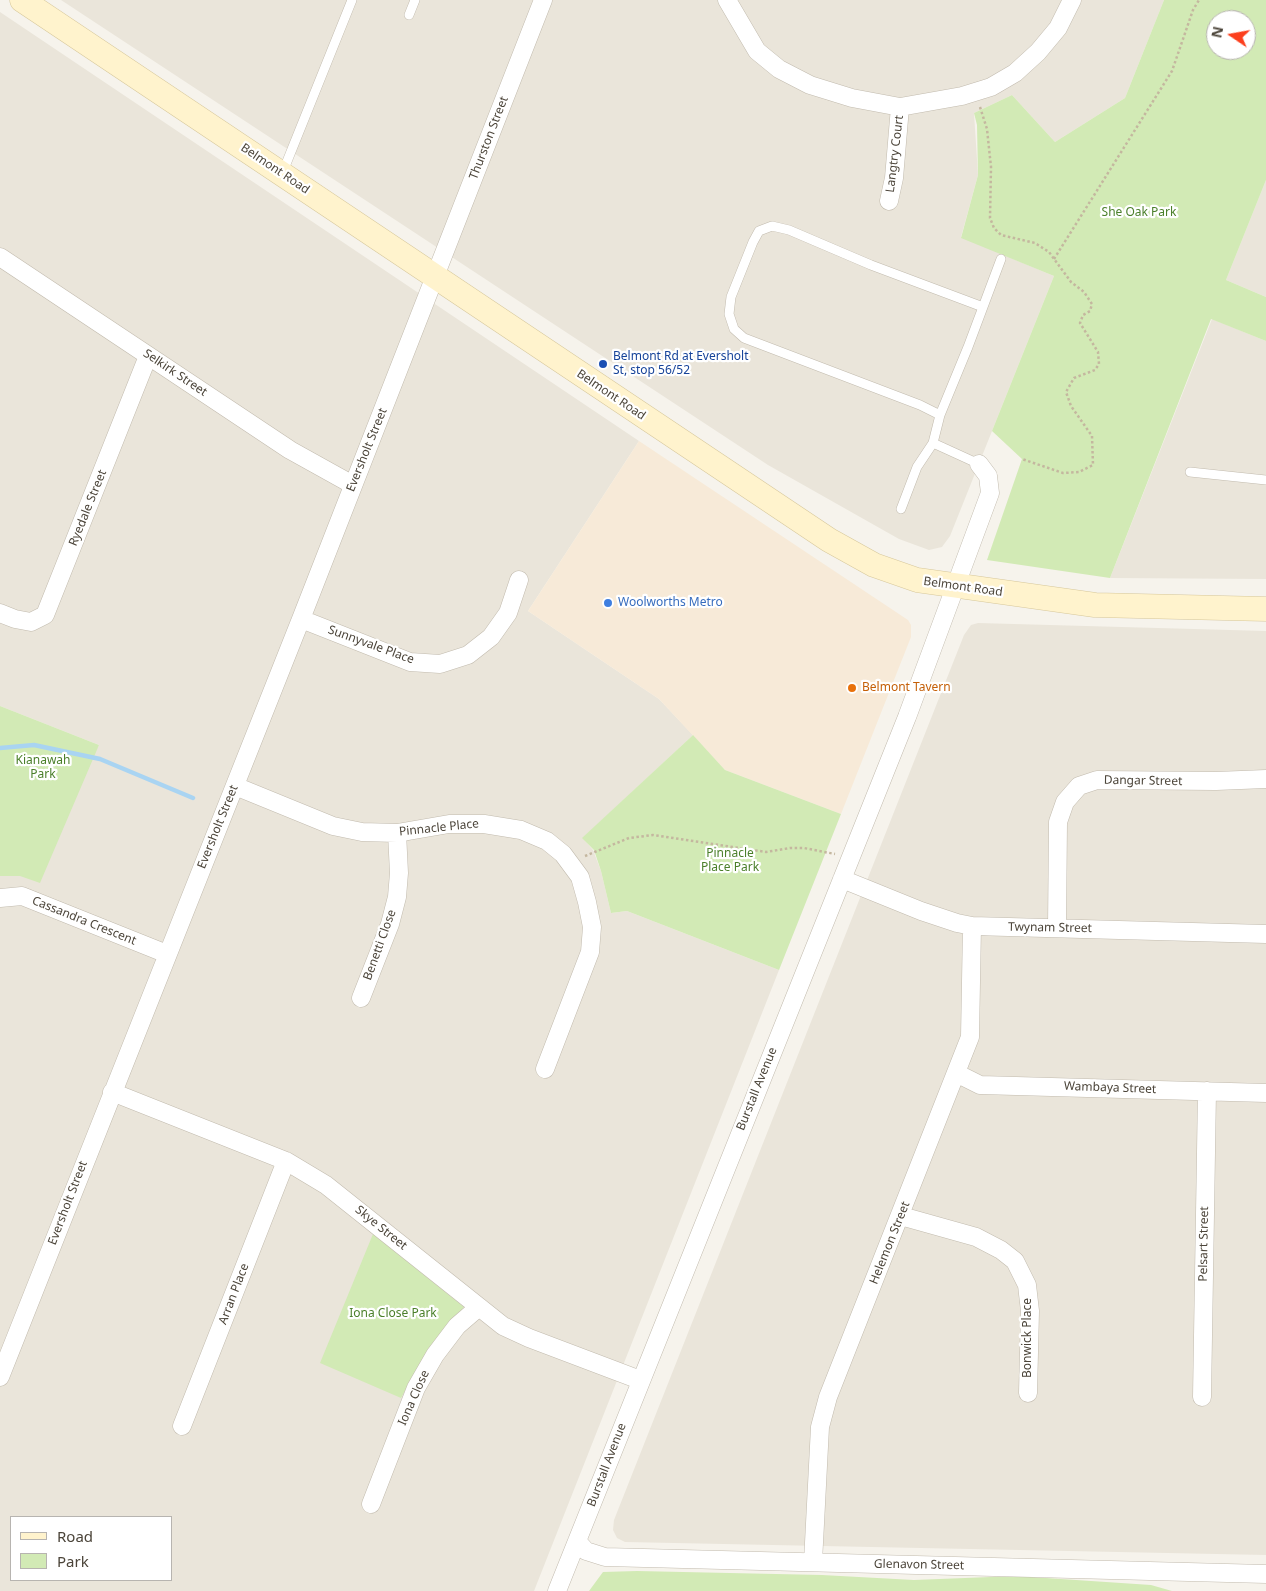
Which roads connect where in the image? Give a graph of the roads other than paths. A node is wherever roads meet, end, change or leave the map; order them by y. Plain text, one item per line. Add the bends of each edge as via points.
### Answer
1 (22, 0) edge
2 (352, 0) edge
3 (415, 0) edge
4 (543, 0) edge
5 (727, 0) edge
6 (1072, 0) edge
7 (409, 15) dead end
8 (900, 107) junction
9 (282, 174) junction
10 (889, 201) dead end
11 (0, 258) edge
12 (1001, 259) dead end
13 (435, 276) junction
14 (983, 306) junction
15 (148, 356) junction
16 (940, 415) junction
17 (933, 443) junction
18 (979, 464) joint
19 (1190, 472) dead end
20 (1266, 480) edge
21 (353, 485) junction
22 (901, 509) dead end
23 (519, 580) dead end
24 (954, 587) junction
25 (1266, 609) edge
26 (0, 613) edge
27 (301, 619) junction
28 (1266, 779) edge
29 (235, 786) junction
30 (397, 833) junction
31 (842, 879) junction
32 (0, 898) edge
33 (972, 926) junction
34 (1057, 928) junction
35 (1266, 934) edge
36 (166, 954) junction
37 (362, 998) dead end
38 (545, 1069) dead end
39 (956, 1073) junction
40 (1206, 1091) junction
41 (112, 1092) junction
42 (1266, 1093) edge
43 (286, 1161) junction
44 (901, 1216) junction
45 (479, 1307) junction
46 (0, 1377) edge
47 (640, 1380) junction
48 (1028, 1393) dead end
49 (1202, 1397) dead end
50 (182, 1426) dead end
51 (371, 1504) dead end
52 (577, 1541) junction
53 (814, 1562) junction
54 (1266, 1574) edge
55 (557, 1591) edge

1 - 9 main road, Belmont Road
2 - 9 lane
3 - 7 lane
4 - 13 street, Thurston Street
5 - 8 street via 757,51 779,69 810,85 852,98
6 - 8 street via 1058,28 1015,73 991,87 932,103
8 - 10 street, Langtry Court
9 - 13 main road, Belmont Road
11 - 15 street, Selkirk Street
12 - 14 lane
13 - 21 street, Eversholt Street
13 - 24 main road, Belmont Road via 829,540 874,565 917,580
14 - 16 lane
14 - 16 lane via 772,226 759,231 731,297 729,314 734,329 744,338 894,394
15 - 21 street, Selkirk Street via 290,450
15 - 26 street, Ryedale Street via 45,615 31,622
16 - 17 lane
17 - 18 lane
17 - 22 lane via 917,467
18 - 24 street, Burstall Avenue via 988,476 990,493
19 - 20 lane
21 - 27 street, Eversholt Street
23 - 27 street, Sunnyvale Place via 508,613 491,637 468,655 440,664 410,662
24 - 25 main road, Belmont Road via 1095,605
24 - 31 street, Burstall Avenue via 907,717
27 - 29 street, Eversholt Street
28 - 34 street, Dangar Street via 1216,782 1097,780 1079,786 1065,802 1058,822
29 - 30 street, Pinnacle Place via 333,826 362,832
29 - 36 street, Eversholt Street
30 - 37 street, Benetti Close via 397,897
30 - 38 street, Pinnacle Place via 449,824 512,828 547,840 564,854 580,877 592,927 590,952
31 - 33 street, Twynam Street via 921,911
31 - 47 street, Burstall Avenue
32 - 36 street, Cassandra Crescent via 22,896
33 - 34 street, Twynam Street
33 - 39 street, Helemon Street via 970,1037
34 - 35 street, Twynam Street
36 - 41 street, Eversholt Street
39 - 40 street, Wambaya Street via 980,1085
39 - 44 street, Helemon Street
40 - 42 street, Wambaya Street
40 - 49 street, Pelsart Street
41 - 43 street, Skye Street
41 - 46 street, Eversholt Street
43 - 45 street, Skye Street via 326,1184
43 - 50 street, Arran Place
44 - 48 street, Bonwick Place via 976,1237 1015,1261 1028,1285
44 - 53 street, Helemon Street via 828,1397 820,1427
45 - 47 street, Skye Street via 503,1326 529,1338
45 - 51 street, Iona Close via 456,1326 416,1388
47 - 52 street, Burstall Avenue
52 - 53 street, Glenavon Street via 586,1551 605,1557
52 - 55 street, Burstall Avenue
53 - 54 street, Glenavon Street

